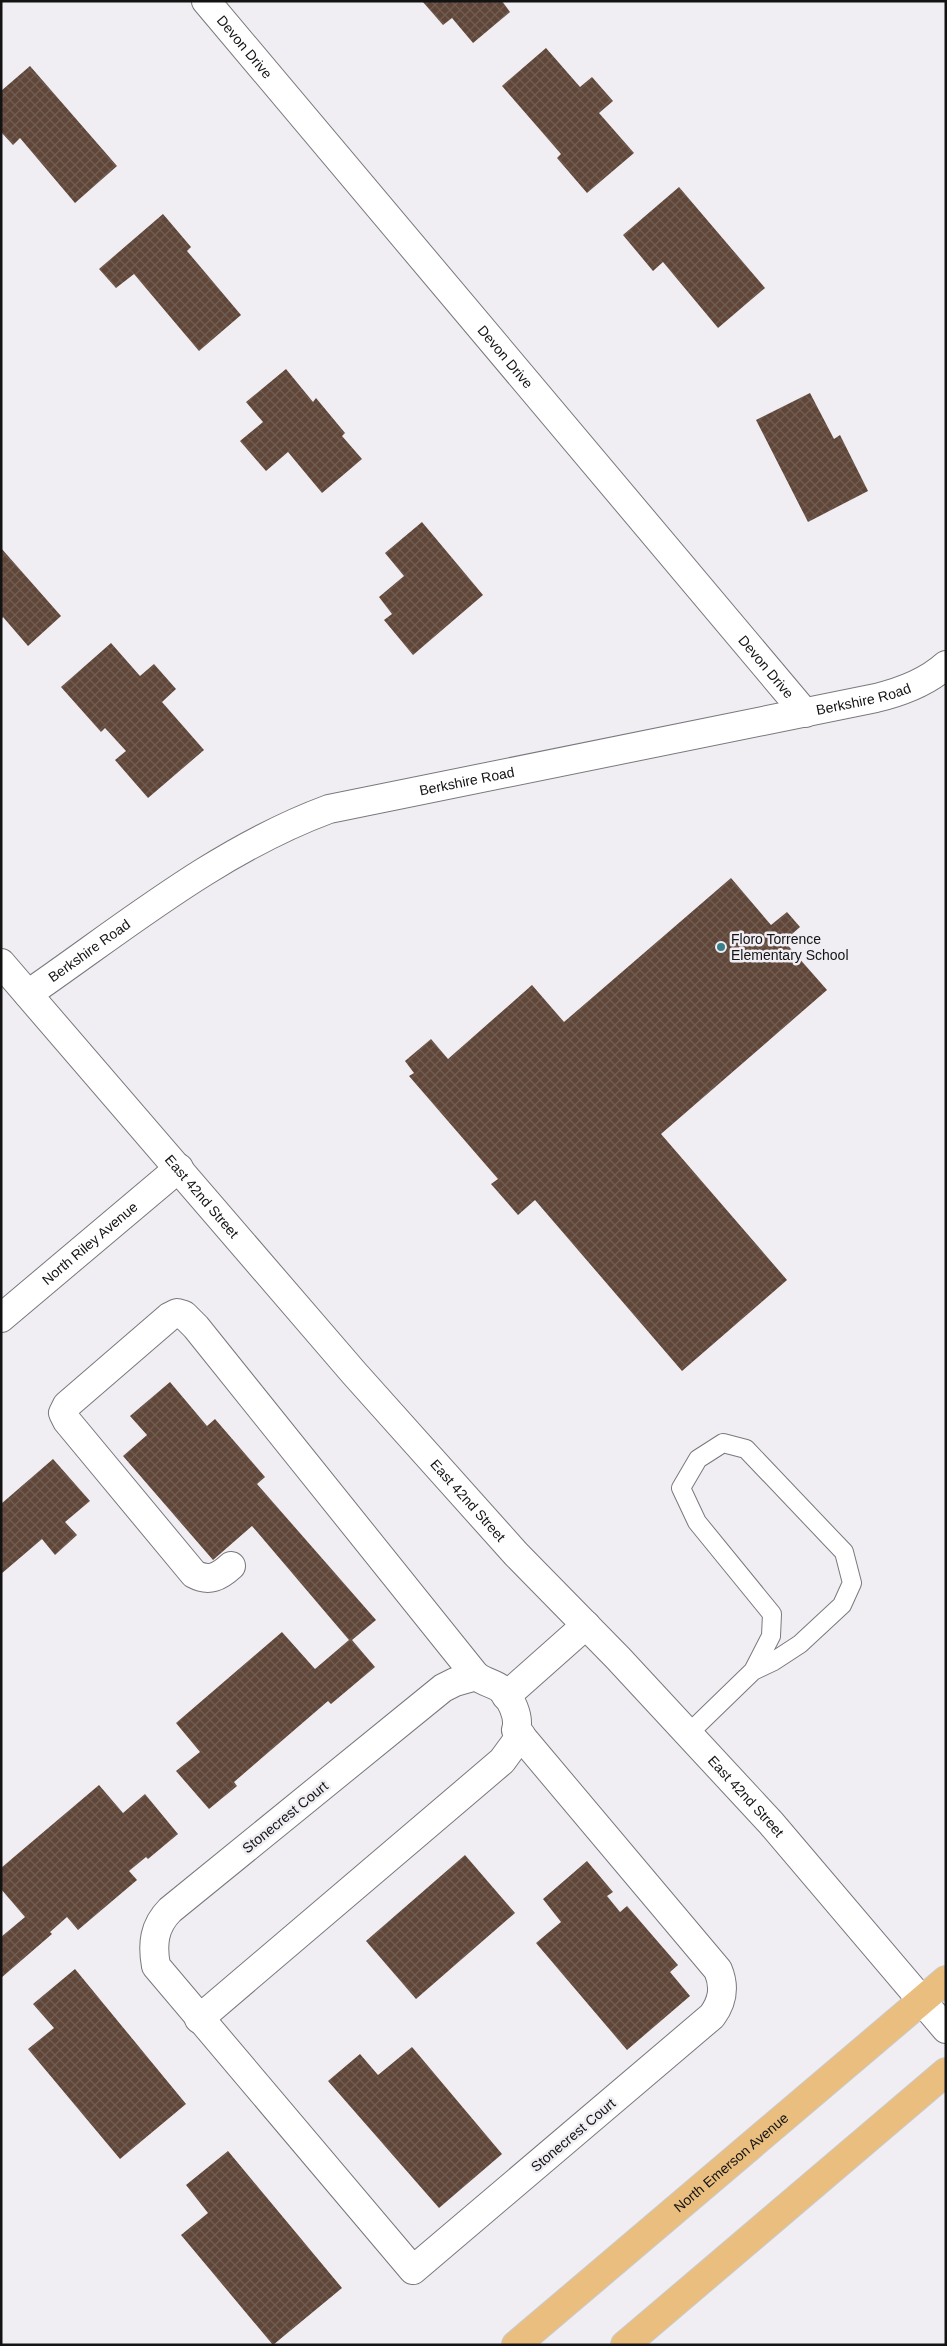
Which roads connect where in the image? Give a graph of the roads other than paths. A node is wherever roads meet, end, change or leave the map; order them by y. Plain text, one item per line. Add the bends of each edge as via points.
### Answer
1 (206, 1) edge
2 (946, 665) edge
3 (805, 713) junction
4 (1, 963) edge
5 (28, 994) junction
6 (179, 1168) junction
7 (1, 1318) edge
8 (231, 1566) dead end
9 (586, 1625) junction
10 (753, 1671) junction
11 (476, 1676) junction
12 (506, 1696) junction
13 (688, 1734) junction
14 (521, 1735) junction
15 (946, 1980) edge
16 (922, 2000) junction
17 (199, 2019) junction
18 (946, 2028) edge
19 (946, 2072) edge
20 (516, 2345) edge
21 (625, 2345) edge

1 - 3 street, Devon Drive
2 - 3 street, Berkshire Road via 926,680 894,694
3 - 5 street, Berkshire Road via 321,812 282,827 210,867
4 - 5 street, East 42nd Street
5 - 6 street, East 42nd Street
6 - 7 street, North Riley Avenue
6 - 9 street, East 42nd Street via 380,1402 516,1554
8 - 11 street via 209,1579 194,1574 73,1429 63,1412 67,1405 177,1313 184,1315 196,1327
9 - 12 street
9 - 13 street, East 42nd Street
10 - 10 lane via 800,1644 842,1605 852,1583 844,1552 746,1449 723,1443 698,1459 681,1488 697,1522 772,1614 772,1636
10 - 13 lane
11 - 12 street via 500,1688
11 - 17 street, Stonecrest Court via 443,1688 166,1914 153,1941 156,1966
12 - 14 street, Stonecrest Court via 514,1709 518,1723 516,1730
13 - 16 street, East 42nd Street via 771,1823
14 - 17 street via 502,1761
14 - 17 street, Stonecrest Court via 718,1970 723,1989 712,2016 413,2270
15 - 16 main road, North Emerson Avenue
16 - 18 street, East 42nd Street
16 - 20 main road, North Emerson Avenue
19 - 21 main road

